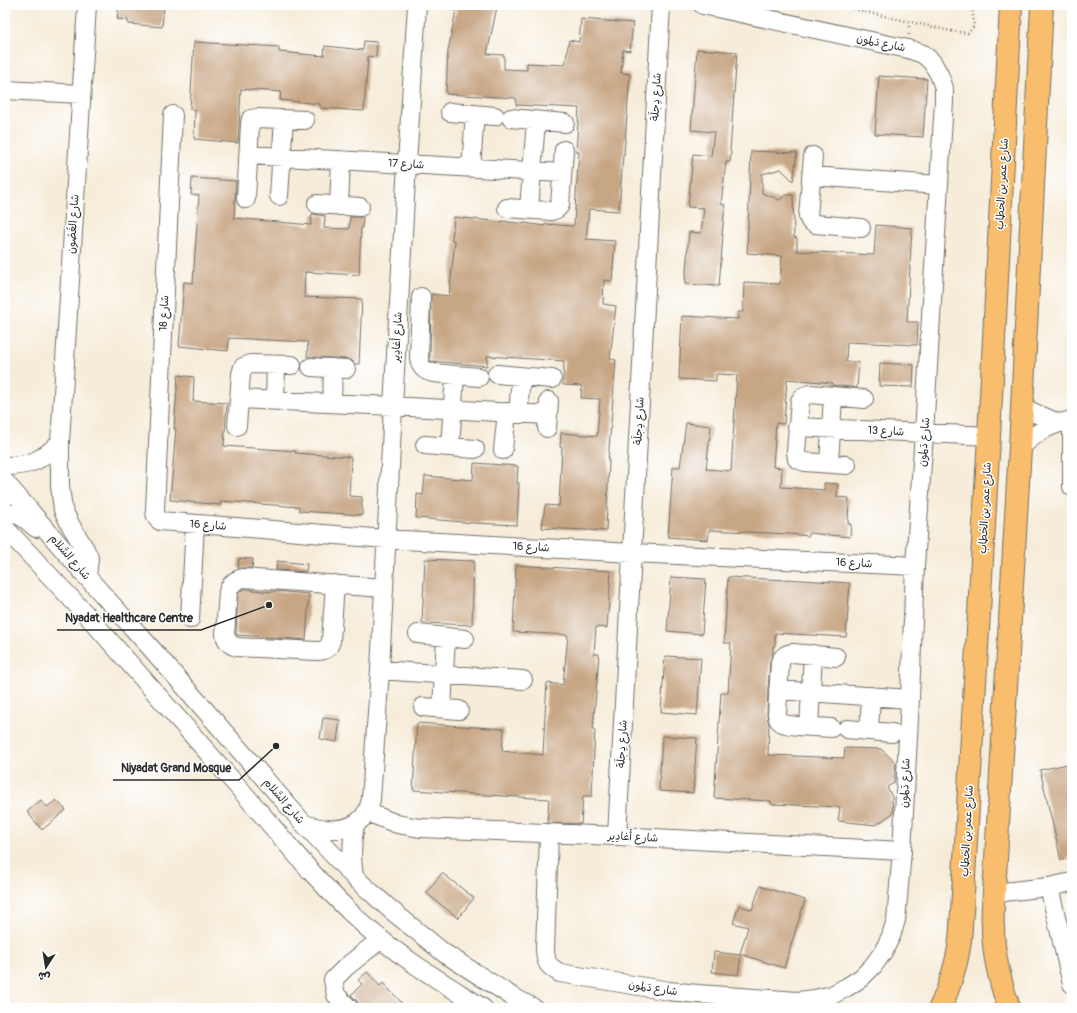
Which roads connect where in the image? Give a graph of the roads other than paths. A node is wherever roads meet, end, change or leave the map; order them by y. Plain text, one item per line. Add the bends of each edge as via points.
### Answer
1 (87, 5) edge
2 (417, 5) edge
3 (661, 5) edge
4 (704, 5) edge
5 (1011, 5) edge
6 (1042, 5) edge
7 (5, 90) edge
8 (81, 94) junction
9 (450, 112) dead end
10 (475, 114) junction
11 (173, 115) dead end
12 (284, 119) junction
13 (305, 120) dead end
14 (536, 121) junction
15 (566, 123) dead end
16 (564, 150) dead end
17 (248, 155) junction
18 (813, 156) dead end
19 (281, 157) junction
20 (341, 160) junction
21 (407, 164) junction
22 (471, 167) junction
23 (532, 171) junction
24 (562, 173) junction
25 (812, 176) junction
26 (938, 185) junction
27 (279, 196) dead end
28 (246, 199) dead end
29 (317, 204) dead end
30 (339, 206) junction
31 (360, 207) dead end
32 (507, 208) dead end
33 (529, 209) junction
34 (860, 228) dead end
35 (421, 297) dead end
36 (311, 367) dead end
37 (497, 374) dead end
38 (455, 375) junction
39 (521, 376) junction
40 (479, 377) dead end
41 (552, 379) dead end
42 (833, 396) junction
43 (239, 398) junction
44 (864, 398) dead end
45 (275, 400) junction
46 (332, 403) junction
47 (393, 406) junction
48 (1021, 407) junction
49 (452, 409) junction
50 (512, 412) junction
51 (548, 414) dead end
52 (1067, 421) edge
53 (236, 426) dead end
54 (797, 426) junction
55 (831, 428) junction
56 (924, 433) junction
57 (989, 436) junction
58 (60, 442) junction
59 (425, 445) dead end
60 (450, 447) junction
61 (1020, 448) junction
62 (829, 464) junction
63 (846, 465) dead end
64 (5, 466) edge
65 (5, 482) edge
66 (1072, 487) edge
67 (155, 510) joint
68 (5, 515) edge
69 (195, 524) junction
70 (5, 528) edge
71 (52, 537) junction
72 (386, 539) junction
73 (632, 553) junction
74 (915, 566) junction
75 (87, 577) junction
76 (335, 584) junction
77 (384, 588) junction
78 (190, 620) dead end
79 (418, 634) dead end
80 (446, 637) junction
81 (465, 639) dead end
82 (813, 654) junction
83 (836, 657) dead end
84 (380, 670) junction
85 (444, 674) junction
86 (523, 680) dead end
87 (778, 690) junction
88 (811, 692) junction
89 (871, 696) junction
90 (910, 698) junction
91 (423, 707) dead end
92 (809, 726) junction
93 (869, 731) junction
94 (892, 733) dead end
95 (361, 818) junction
96 (304, 824) junction
97 (549, 834) junction
98 (617, 836) junction
99 (902, 851) junction
100 (354, 878) junction
101 (1072, 882) edge
102 (1049, 887) junction
103 (994, 893) junction
104 (381, 939) junction
105 (1072, 984) edge
106 (350, 1008) edge
107 (483, 1008) edge
108 (534, 1008) edge
109 (940, 1008) edge
110 (1009, 1008) edge

1 - 8 street, شارع الغُصُون
2 - 21 street, شارع أَغادِير
3 - 73 street, شارع دِجلَة
4 - 26 street, شارع دَلمون via 923,54 932,62 944,88
5 - 57 main road, شارع عمر بن الخطاب
6 - 48 main road
7 - 8 street
8 - 58 street, شارع الغُصُون
9 - 10 street
10 - 14 street
10 - 22 street
11 - 67 street, شارع 18
12 - 13 street
12 - 17 street via 252,119
12 - 19 street
14 - 15 street
14 - 23 street
16 - 24 street
17 - 19 street, شارع 17
17 - 28 street
18 - 25 street
19 - 20 street, شارع 17
19 - 27 street
20 - 21 street, شارع 17
20 - 30 street
21 - 22 street, شارع 17
21 - 47 street, شارع أَغادِير
22 - 23 street, شارع 17
23 - 24 street, شارع 17
23 - 33 street
24 - 33 street via 559,208 551,211
25 - 26 street
25 - 34 street via 808,216 810,221 815,224
26 - 56 street, شارع دَلمون
29 - 30 street
30 - 31 street
32 - 33 street
35 - 38 street via 420,363 427,372
36 - 46 street via 339,368
37 - 39 street
38 - 40 street
38 - 49 street
39 - 41 street
39 - 50 street
42 - 44 street
42 - 54 street via 806,394 802,397
42 - 55 street
43 - 45 street
43 - 45 street via 243,367 251,364 284,365
43 - 53 street
45 - 46 street
46 - 47 street
47 - 49 street
47 - 72 street, شارع أَغادِير
48 - 52 street via 1045,418
48 - 61 main road
49 - 50 street
49 - 60 street
50 - 51 street
50 - 60 street via 496,450
52 - 61 street via 1043,429
52 - 66 street
54 - 55 street, شارع 13
54 - 62 street via 797,460
55 - 56 street, شارع 13
55 - 62 street
56 - 57 street, شارع 13
56 - 74 street, شارع دَلمون
57 - 109 main road, شارع عمر بن الخطاب via 960,940 950,982
58 - 64 street via 34,462
58 - 75 street, شارع الغُصُون via 63,510 89,558
59 - 60 street
61 - 103 main road
62 - 63 street
65 - 71 street, شارع السَّلام
67 - 69 street, شارع 16 via 160,522
68 - 71 street via 21,516 42,533
69 - 72 street, شارع 16
69 - 78 street
70 - 104 street via 99,629 299,860 333,896
71 - 75 street, شارع السَّلام
72 - 73 street, شارع 16
72 - 77 street, شارع أَغادِير
73 - 74 street, شارع 16
73 - 98 street, شارع دِجلَة
74 - 90 street, شارع دَلمون
75 - 96 street, شارع السَّلام
76 - 76 street via 239,579 232,584 228,592 225,637 230,644 237,647 325,650 331,641
76 - 77 street
77 - 84 street, شارع أَغادِير
79 - 80 street
80 - 81 street
80 - 85 street
82 - 83 street
82 - 87 street via 784,655 780,662
82 - 88 street
84 - 85 street
84 - 95 street, شارع أَغادِير via 372,791 370,806
85 - 86 street
85 - 91 street via 451,709
87 - 88 street
87 - 92 street via 777,714 780,722 787,725
88 - 89 street
88 - 92 street
89 - 90 street
89 - 93 street
90 - 99 street, شارع دَلمون
92 - 93 street
93 - 94 street
95 - 96 street via 345,828 335,830
95 - 97 street, شارع أَغادِير via 414,827
95 - 100 street, شارع أَغادِير via 352,838
96 - 100 street, شارع السَّلام
97 - 98 street, شارع أَغادِير
97 - 99 street, شارع دَلمون via 545,950 550,967 560,973 698,994 798,1001 815,999 847,987 861,978 883,952 896,920
98 - 99 street, شارع أَغادِير
100 - 108 street, شارع السَّلام via 444,953
101 - 102 street
102 - 103 street
102 - 105 street
103 - 110 main road via 994,948
104 - 106 street via 333,980 336,995
104 - 107 street

